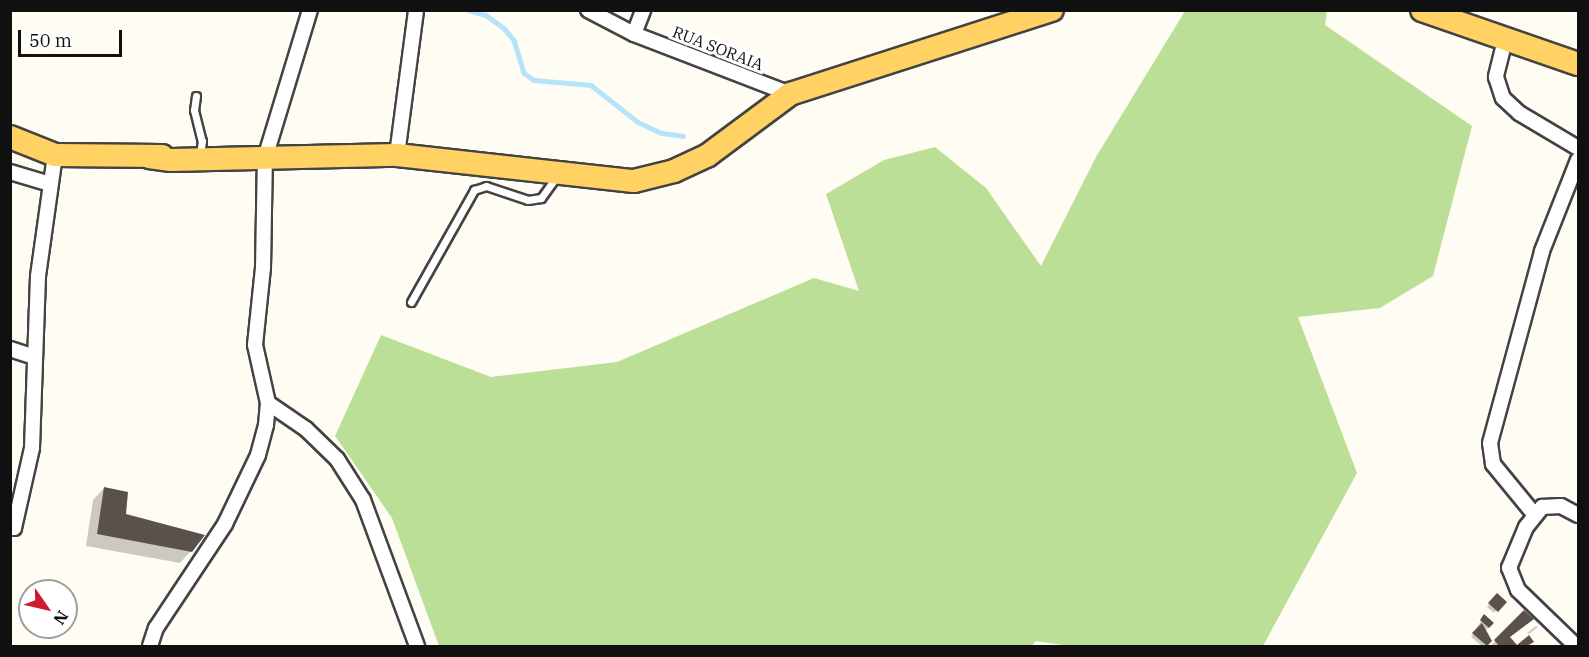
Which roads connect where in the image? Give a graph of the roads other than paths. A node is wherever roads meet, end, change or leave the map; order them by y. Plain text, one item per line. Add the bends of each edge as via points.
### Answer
1 (310, 10) edge
2 (416, 10) edge
3 (588, 10) edge
4 (643, 10) edge
5 (1052, 10) edge
6 (1422, 10) edge
7 (1450, 16) edge
8 (634, 34) junction
9 (1505, 40) junction
10 (1578, 64) edge
11 (790, 94) junction
12 (196, 96) dead end
13 (10, 137) edge
14 (1578, 148) edge
15 (200, 153) junction
16 (55, 155) junction
17 (149, 156) junction
18 (397, 156) junction
19 (239, 158) junction
20 (265, 158) junction
21 (1578, 160) edge
22 (10, 172) edge
23 (560, 173) junction
24 (50, 184) junction
25 (411, 302) dead end
26 (10, 349) edge
27 (34, 357) junction
28 (268, 403) junction
29 (1534, 514) junction
30 (1578, 515) edge
31 (10, 528) edge
32 (150, 646) edge
33 (417, 646) edge
34 (1576, 646) edge

1 - 20 street
2 - 18 street
3 - 8 street, RUA SORAIA
4 - 8 street
5 - 11 main road
6 - 7 main road
7 - 9 main road
8 - 11 street, RUA SORAIA
9 - 10 main road
9 - 14 street via 1496,77 1503,98 1519,113
11 - 23 main road via 708,155 674,171 634,181
12 - 15 lane
13 - 16 main road
15 - 17 main road
15 - 19 main road
16 - 17 main road
16 - 24 street
17 - 19 main road
18 - 20 main road
18 - 23 main road
19 - 20 main road
20 - 28 street via 263,268 255,345
21 - 29 street via 1542,251 1491,443 1493,464
22 - 24 street
23 - 25 lane via 541,198 528,200 486,186 474,190
24 - 27 street via 38,276
26 - 27 street
27 - 31 street via 32,448 14,528
28 - 32 street via 258,455 225,524 163,618
28 - 33 street via 306,429 337,459 363,500
29 - 30 street via 1551,504
29 - 34 street via 1509,568 1511,579

